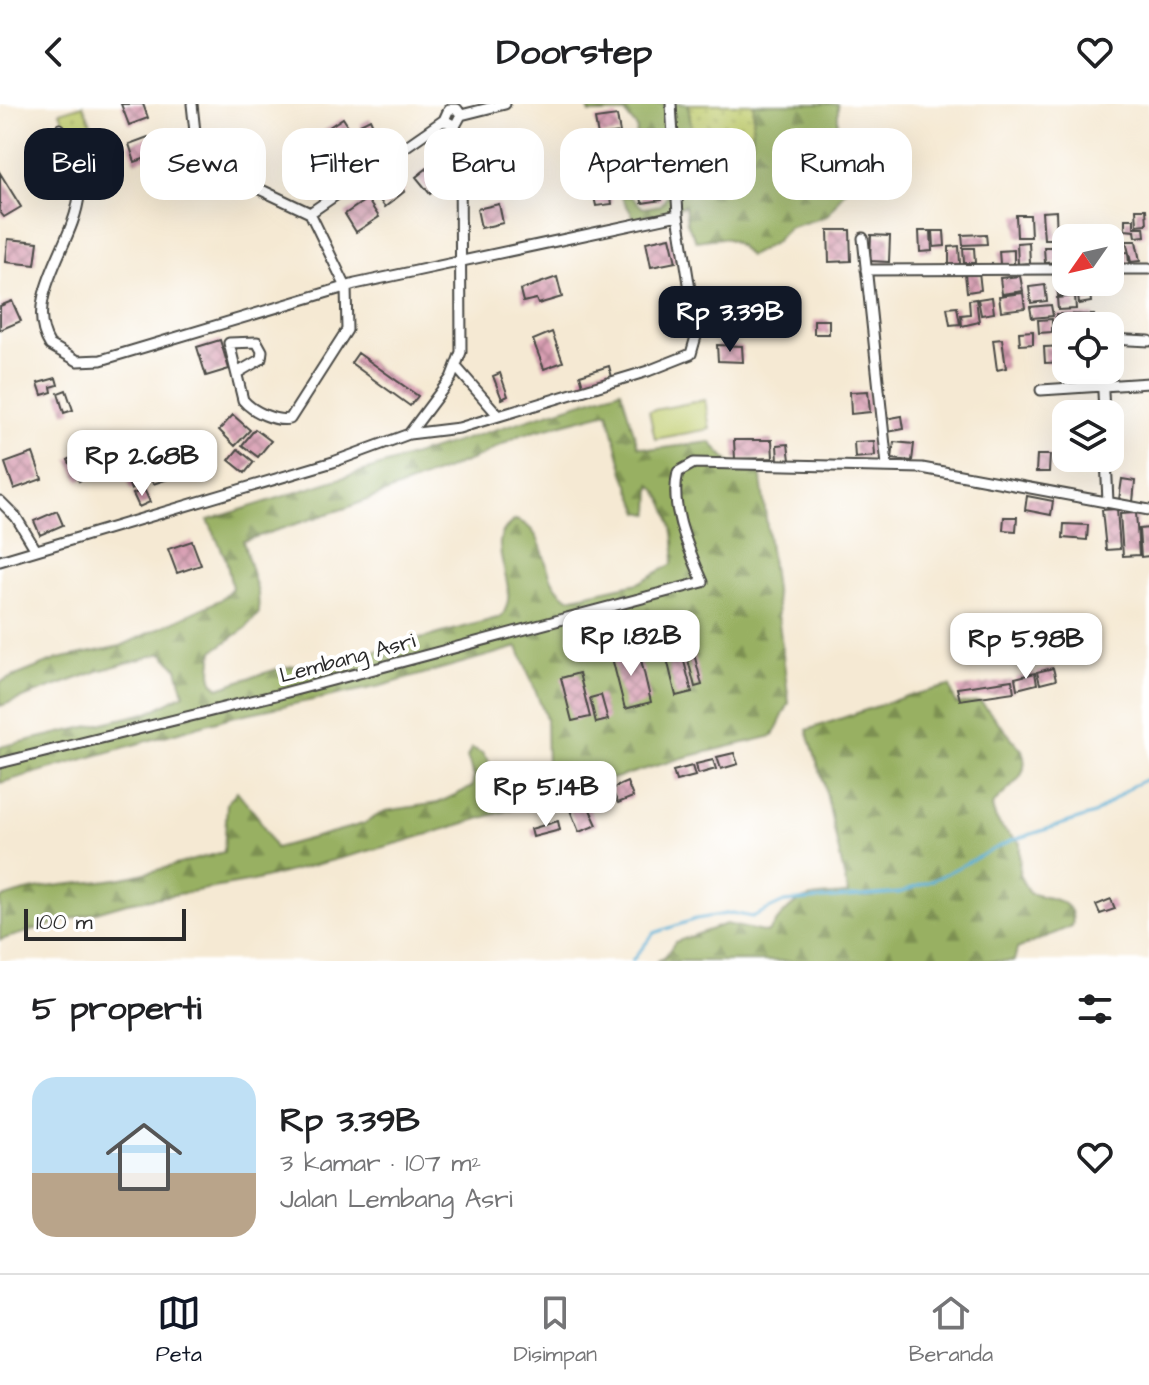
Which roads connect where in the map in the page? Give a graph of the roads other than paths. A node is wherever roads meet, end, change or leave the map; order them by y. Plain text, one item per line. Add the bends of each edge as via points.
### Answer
1 (192, 104) edge
2 (505, 104) edge
3 (671, 104) edge
4 (461, 115) junction
5 (444, 120) junction
6 (455, 126) junction
7 (77, 200) edge
8 (310, 213) junction
9 (678, 215) junction
10 (863, 238) dead end
11 (458, 260) junction
12 (1052, 269) edge
13 (1124, 269) edge
14 (1149, 269) edge
15 (866, 270) junction
16 (346, 287) junction
17 (1124, 340) edge
18 (1149, 341) edge
19 (457, 368) junction
20 (237, 373) dead end
21 (1149, 383) edge
22 (1103, 384) edge
23 (1103, 389) junction
24 (1041, 390) dead end
25 (1103, 400) edge
26 (498, 415) junction
27 (409, 434) junction
28 (887, 465) junction
29 (1107, 472) edge
30 (0, 501) edge
31 (1108, 502) junction
32 (1149, 510) edge
33 (36, 550) junction
34 (0, 561) edge
35 (0, 763) edge

1 - 8 street via 194,153 204,166
2 - 4 street
3 - 9 street
4 - 5 street via 449,109
4 - 6 street
5 - 6 street
5 - 8 street
6 - 11 street via 460,148
7 - 16 street via 41,320 50,345 63,355 88,361 125,354
8 - 16 street
9 - 11 street
9 - 26 street via 697,333 691,354
10 - 15 street
11 - 16 street
11 - 19 street via 462,336
12 - 15 street
13 - 14 street
15 - 28 street
16 - 20 street via 347,330 294,416 280,420 249,407
17 - 18 street
19 - 26 street
19 - 27 street
21 - 23 street
22 - 23 street
23 - 24 street
23 - 25 street
26 - 27 street via 459,428
27 - 33 street via 344,459
28 - 31 street via 964,473
28 - 35 street, Lembang Asri via 769,467 714,462 681,468 676,501 703,582
29 - 31 street
30 - 33 street
31 - 32 street
33 - 34 street

